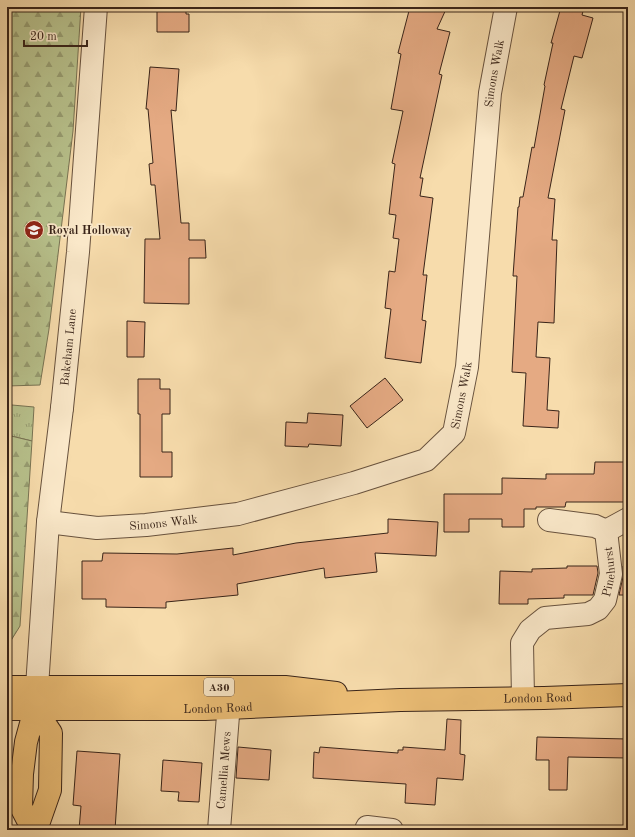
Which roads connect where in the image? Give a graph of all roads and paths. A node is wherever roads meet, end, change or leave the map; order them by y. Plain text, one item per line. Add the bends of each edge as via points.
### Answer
1 (96, 7) edge
2 (506, 7) edge
3 (628, 518) edge
4 (549, 520) dead end
5 (48, 522) junction
6 (606, 531) junction
7 (7, 687) edge
8 (37, 687) junction
9 (628, 695) edge
10 (230, 698) junction
11 (523, 698) junction
12 (7, 709) edge
13 (35, 709) junction
14 (33, 830) edge
15 (36, 830) edge
16 (219, 830) edge
17 (366, 830) edge
18 (392, 830) edge

1 - 5 street, Bakeham Lane via 78,252
2 - 5 street, Simons Walk via 490,93 467,367 454,433 426,460 354,483 238,514 97,528
3 - 6 street, Pinehurst
4 - 6 street, Pinehurst via 595,526
5 - 8 street, Bakeham Lane
6 - 11 street, Pinehurst via 611,574 605,600 598,609 588,614 545,618 530,630 522,643
7 - 8 main road, A30
8 - 10 main road, London Road / A30
8 - 13 main road
9 - 11 main road, London Road / A30
10 - 11 main road, London Road / A30
10 - 13 main road, London Road / A30
10 - 16 street, Camellia Mews
12 - 13 main road, A30
13 - 14 main road via 26,742 21,807
13 - 15 main road via 51,733 50,790
17 - 18 street via 367,826

